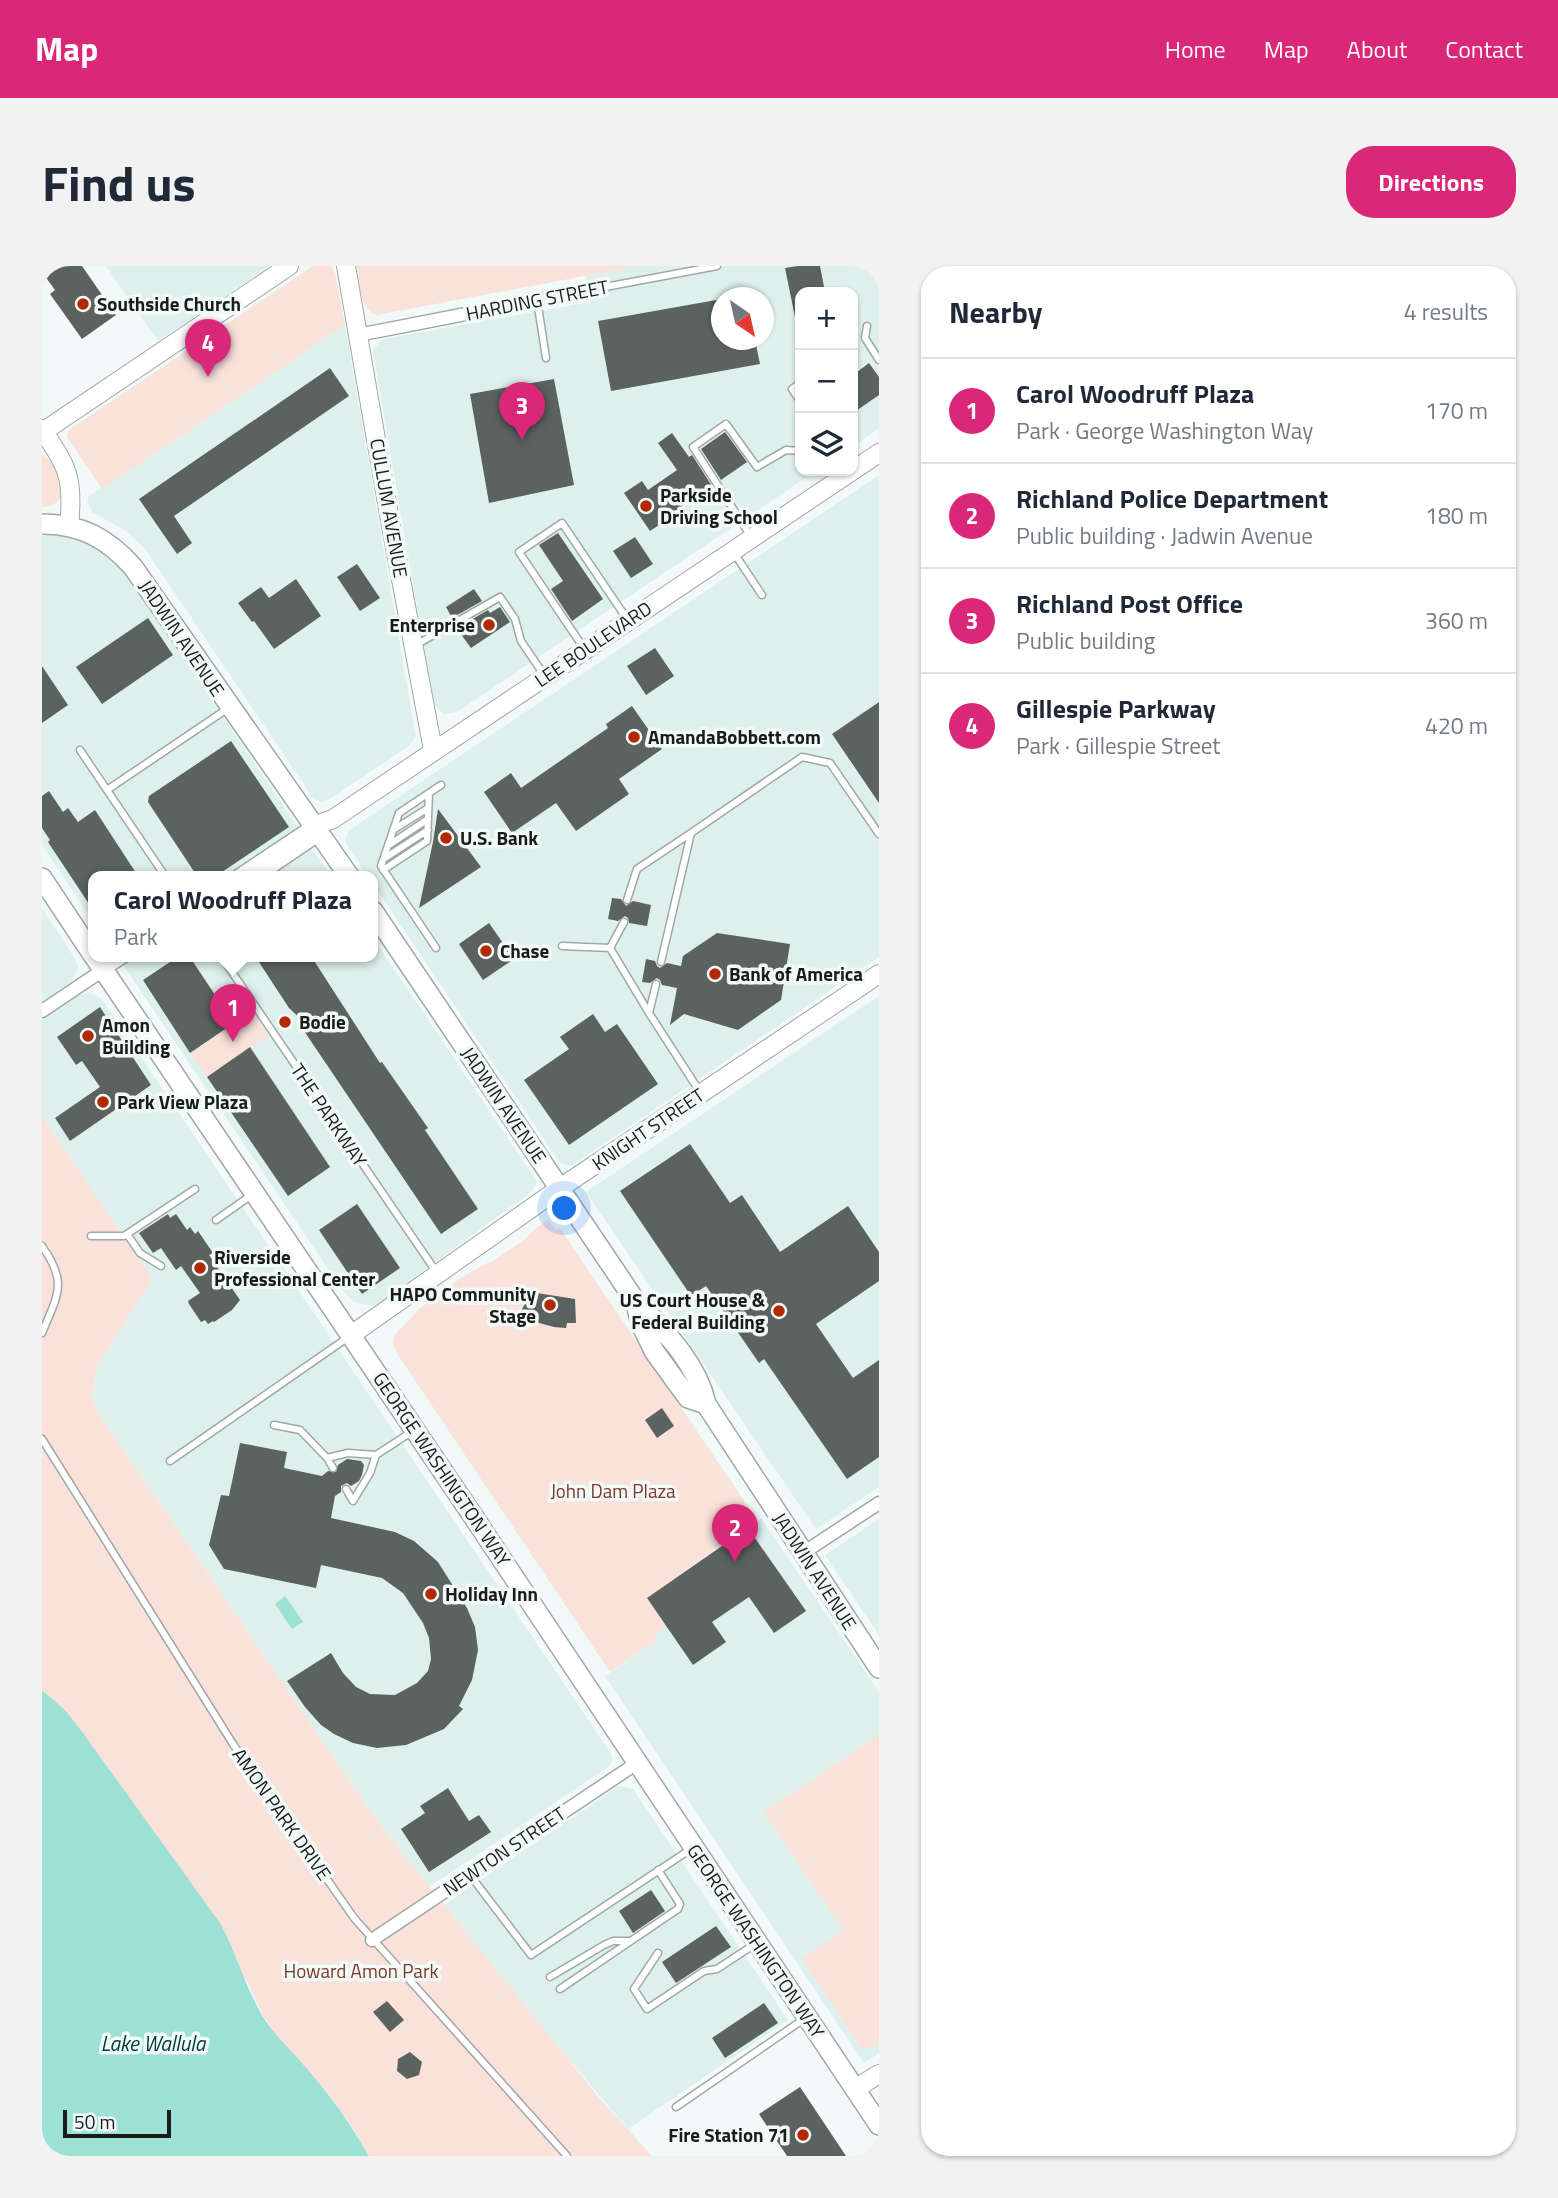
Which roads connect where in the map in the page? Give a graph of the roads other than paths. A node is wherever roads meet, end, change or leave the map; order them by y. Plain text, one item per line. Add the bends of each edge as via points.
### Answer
1 (289, 266) edge
2 (346, 266) edge
3 (717, 266) edge
4 (589, 290) joint
5 (537, 300) junction
6 (867, 326) dead end
7 (358, 335) junction
8 (546, 358) dead end
9 (879, 360) edge
10 (43, 431) edge
11 (795, 451) edge
12 (879, 453) edge
13 (858, 466) edge
14 (842, 476) edge
15 (42, 524) edge
16 (69, 526) junction
17 (752, 539) junction
18 (733, 551) junction
19 (762, 595) dead end
20 (628, 621) junction
21 (413, 646) junction
22 (584, 650) junction
23 (545, 676) junction
24 (230, 707) junction
25 (80, 750) dead end
26 (433, 750) junction
27 (441, 785) dead end
28 (107, 790) junction
29 (429, 793) junction
30 (428, 807) junction
31 (428, 819) junction
32 (316, 830) junction
33 (393, 830) junction
34 (428, 830) junction
35 (691, 833) junction
36 (879, 834) edge
37 (388, 846) junction
38 (383, 859) junction
39 (383, 870) junction
40 (162, 871) edge
41 (246, 871) edge
42 (264, 871) edge
43 (345, 871) edge
44 (42, 878) edge
45 (627, 900) dead end
46 (378, 918) edge
47 (624, 922) dead end
48 (562, 946) dead end
49 (436, 948) dead end
50 (610, 948) junction
51 (88, 949) edge
52 (95, 962) edge
53 (97, 962) edge
54 (225, 962) edge
55 (661, 962) dead end
56 (879, 974) edge
57 (656, 984) dead end
58 (42, 1011) edge
59 (649, 1013) junction
60 (701, 1094) junction
61 (560, 1188) junction
62 (195, 1189) dead end
63 (255, 1193) junction
64 (216, 1220) dead end
65 (127, 1234) junction
66 (91, 1236) dead end
67 (42, 1245) edge
68 (161, 1266) dead end
69 (438, 1275) junction
70 (42, 1333) edge
71 (351, 1335) junction
72 (274, 1425) dead end
73 (415, 1430) junction
74 (42, 1439) edge
75 (376, 1455) junction
76 (327, 1458) junction
77 (170, 1461) dead end
78 (333, 1468) dead end
79 (346, 1489) dead end
80 (879, 1503) edge
81 (803, 1553) junction
82 (879, 1668) edge
83 (637, 1763) junction
84 (693, 1848) junction
85 (658, 1870) junction
86 (470, 1875) junction
87 (372, 1940) junction
88 (632, 1941) junction
89 (756, 1942) junction
90 (658, 1953) dead end
91 (550, 1977) dead end
92 (560, 1989) dead end
93 (807, 2017) junction
94 (879, 2074) edge
95 (855, 2090) junction
96 (676, 2107) dead end
97 (879, 2125) edge
98 (566, 2156) edge

1 - 10 street
2 - 7 street, CULLUM AVENUE
3 - 4 lane, HARDING STREET
4 - 5 street, HARDING STREET
5 - 7 street, HARDING STREET
5 - 8 lane
6 - 9 lane via 865,338
7 - 21 street, CULLUM AVENUE
10 - 16 street via 70,477
11 - 17 lane via 786,450 757,467 726,424 692,447
12 - 13 street, LEE BOULEVARD
14 - 17 street, LEE BOULEVARD
15 - 16 main road, JADWIN AVENUE
16 - 24 main road, JADWIN AVENUE via 94,534 128,561
17 - 18 street, LEE BOULEVARD
18 - 19 lane
18 - 20 street, LEE BOULEVARD
20 - 22 street, LEE BOULEVARD
20 - 22 lane via 562,523 519,552
21 - 23 lane via 500,597 515,619 520,641
21 - 26 street, CULLUM AVENUE
22 - 23 street, LEE BOULEVARD
23 - 26 street, LEE BOULEVARD
24 - 28 lane
24 - 32 main road, JADWIN AVENUE
25 - 28 lane
26 - 32 street, LEE BOULEVARD
27 - 29 lane
28 - 40 lane
29 - 30 lane
29 - 33 lane via 399,813
30 - 31 lane
30 - 33 lane
31 - 34 lane
31 - 37 lane
32 - 41 street, LEE BOULEVARD
32 - 42 street, LEE BOULEVARD
32 - 43 main road, JADWIN AVENUE
33 - 37 lane
34 - 38 lane
34 - 39 lane via 427,841
35 - 36 lane via 802,757 830,763
35 - 45 lane via 637,869
35 - 55 lane
37 - 38 lane
38 - 39 lane
39 - 49 lane
44 - 51 main road, GEORGE WASHINGTON WAY
46 - 61 main road, JADWIN AVENUE
47 - 50 lane
48 - 50 lane
50 - 59 lane
52 - 58 street
53 - 63 main road, GEORGE WASHINGTON WAY
54 - 69 lane, THE PARKWAY
56 - 60 street, KNIGHT STREET
57 - 59 lane
59 - 60 lane
60 - 61 street, KNIGHT STREET
61 - 69 street, KNIGHT STREET
61 - 81 main road, JADWIN AVENUE via 635,1299 654,1351 688,1398 706,1404
62 - 65 lane
63 - 64 lane
63 - 71 main road, GEORGE WASHINGTON WAY
65 - 66 lane
65 - 68 lane via 140,1253
67 - 70 lane via 59,1283
69 - 71 street, KNIGHT STREET
71 - 73 main road, GEORGE WASHINGTON WAY
71 - 77 lane
72 - 76 lane via 300,1430
73 - 75 lane
73 - 83 main road, GEORGE WASHINGTON WAY
74 - 87 lane, AMON PARK DRIVE via 233,1744
75 - 76 lane via 348,1453
75 - 79 lane via 353,1501
76 - 78 lane
80 - 81 street
81 - 82 main road, JADWIN AVENUE
83 - 84 main road, GEORGE WASHINGTON WAY
83 - 86 street, NEWTON STREET
84 - 85 lane
84 - 89 main road, GEORGE WASHINGTON WAY
85 - 86 lane via 531,1955
85 - 88 lane via 680,1905
86 - 87 street, NEWTON STREET
87 - 98 lane, AMON PARK DRIVE
88 - 91 lane via 613,1941
88 - 92 lane
89 - 90 lane via 647,2009 634,1989
89 - 93 main road, GEORGE WASHINGTON WAY
93 - 95 main road, GEORGE WASHINGTON WAY
93 - 96 lane
94 - 95 street
95 - 97 main road, GEORGE WASHINGTON WAY

